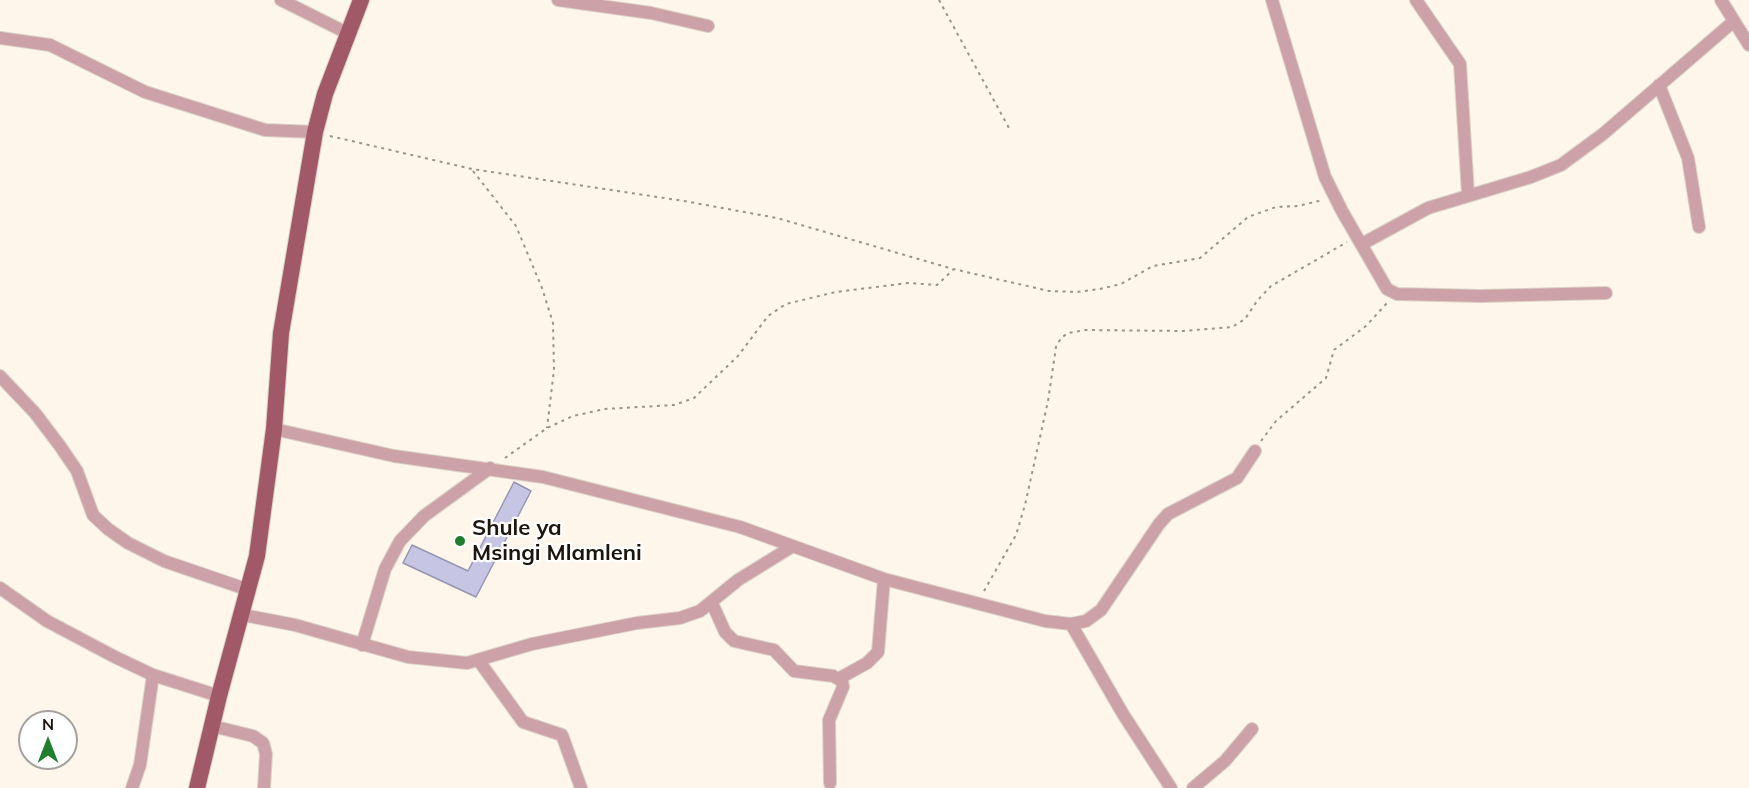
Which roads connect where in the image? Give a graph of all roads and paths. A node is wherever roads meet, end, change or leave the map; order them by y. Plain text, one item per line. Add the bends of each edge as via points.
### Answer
1 (281, 0) edge
2 (361, 0) edge
3 (558, 0) edge
4 (939, 0) edge
5 (1272, 0) edge
6 (1416, 0) edge
7 (1721, 0) edge
8 (1734, 21) junction
9 (708, 26) dead end
10 (346, 33) junction
11 (0, 38) edge
12 (1749, 45) edge
13 (1659, 85) junction
14 (1009, 128) dead end
15 (315, 132) junction
16 (472, 170) junction
17 (1468, 194) junction
18 (1333, 195) junction
19 (1700, 227) dead end
20 (1359, 240) junction
21 (953, 269) junction
22 (1392, 293) junction
23 (1606, 293) dead end
24 (0, 375) edge
25 (548, 428) junction
26 (274, 429) junction
27 (1255, 452) joint
28 (489, 468) junction
29 (793, 546) junction
30 (884, 579) junction
31 (0, 588) edge
32 (249, 590) junction
33 (712, 603) junction
34 (977, 604) junction
35 (243, 615) junction
36 (1071, 624) junction
37 (362, 645) junction
38 (479, 662) junction
39 (153, 675) junction
40 (840, 678) junction
41 (219, 696) junction
42 (212, 726) junction
43 (1252, 729) dead end
44 (830, 783) dead end
45 (132, 788) edge
46 (197, 788) edge
47 (264, 788) edge
48 (581, 788) edge
49 (1171, 788) edge
50 (1193, 788) edge

1 - 10 street
2 - 10 main road
3 - 9 street via 651,13
4 - 14 path
5 - 18 street
6 - 17 street via 1460,64
7 - 8 street
8 - 12 street
8 - 13 street
10 - 15 main road
11 - 15 street via 50,45 145,92 265,130
13 - 17 street via 1561,165
13 - 19 street via 1688,158
15 - 16 path
15 - 26 main road via 281,333
16 - 21 path via 777,218
16 - 25 path via 516,226 553,323 554,370
17 - 20 street
18 - 20 street
18 - 21 path via 1248,217 1200,258 1153,266 1121,284 1100,289 1049,291
20 - 22 street
20 - 34 path via 1271,286 1245,320 1232,327 1183,331 1084,330 1060,338 1016,535
21 - 25 path via 938,285 908,283 796,300 768,316 738,356 685,403 588,411
22 - 23 street
22 - 27 path via 1374,319 1334,350 1326,378 1276,421
24 - 32 street via 60,446 77,471 93,515 108,529 164,561
25 - 28 path
26 - 28 street via 394,456
26 - 32 main road
27 - 36 street via 1237,478 1168,514 1101,610 1086,621
28 - 29 street via 543,477 740,527
28 - 37 street via 424,516 400,541 385,569
29 - 30 street
29 - 33 street via 738,580
30 - 34 street
30 - 40 street via 878,652
31 - 39 street via 67,632
32 - 35 main road
33 - 38 street via 700,612 680,618 532,644
33 - 40 street via 725,632 734,641 774,650 794,671
34 - 36 street
35 - 37 street via 295,625
35 - 41 main road
36 - 49 street
37 - 38 street via 429,660
38 - 48 street via 523,722 562,735
39 - 41 street
39 - 45 street via 140,765
40 - 44 street via 843,687 829,720
41 - 42 main road
42 - 46 main road
42 - 47 street via 253,735 264,743
43 - 50 street via 1225,761

